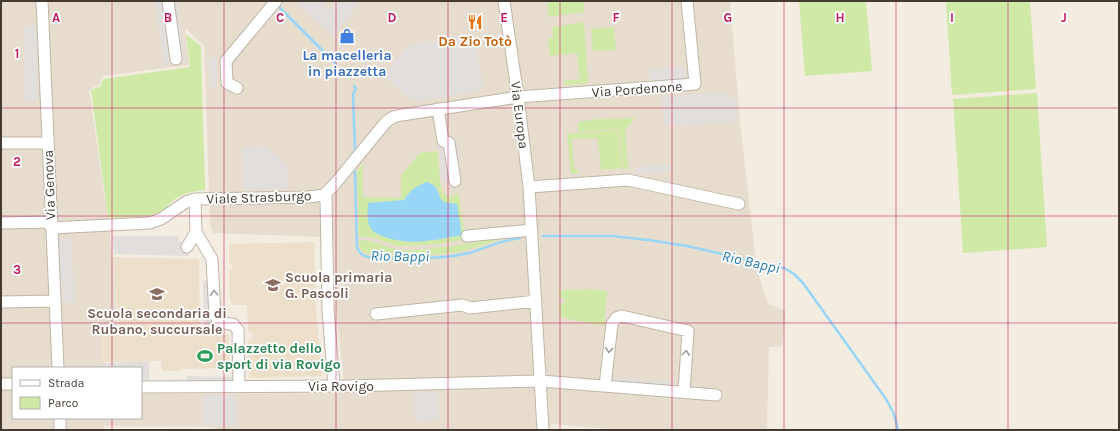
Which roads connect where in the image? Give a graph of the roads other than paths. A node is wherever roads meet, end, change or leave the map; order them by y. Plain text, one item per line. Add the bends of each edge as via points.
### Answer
1 (42, 1) edge
2 (168, 1) edge
3 (276, 1) edge
4 (504, 1) edge
5 (686, 1) edge
6 (176, 59) dead end
7 (237, 88) dead end
8 (518, 97) junction
9 (438, 109) junction
10 (1, 143) edge
11 (48, 143) junction
12 (455, 181) dead end
13 (529, 187) junction
14 (324, 195) junction
15 (195, 199) junction
16 (739, 204) dead end
17 (1, 223) edge
18 (51, 225) junction
19 (196, 232) junction
20 (532, 235) junction
21 (467, 236) dead end
22 (187, 247) dead end
23 (55, 301) junction
24 (536, 301) junction
25 (1, 302) edge
26 (376, 314) dead end
27 (58, 367) edge
28 (540, 380) junction
29 (1, 384) edge
30 (12, 384) edge
31 (142, 386) edge
32 (334, 386) junction
33 (605, 386) junction
34 (240, 387) junction
35 (684, 392) junction
36 (716, 395) dead end
37 (60, 419) edge
38 (60, 430) edge
39 (543, 430) edge

1 - 11 street, Via Genova
2 - 6 street
3 - 7 street via 226,61 227,83
4 - 8 street, Via Europa
5 - 8 street, Via Pordenone via 695,84
8 - 9 street, Viale Strasburgo
8 - 13 street, Via Europa
9 - 12 street via 443,141 449,143
9 - 14 street, Viale Strasburgo via 393,117 386,122
10 - 11 street
11 - 18 street, Via Genova
13 - 16 street via 628,180
13 - 20 street, Via Europa
14 - 15 street, Viale Strasburgo
14 - 32 street via 328,310
15 - 18 street, Viale Strasburgo via 161,219 149,223
15 - 19 street
17 - 18 street, Viale Strasburgo
18 - 23 street, Via Genova
19 - 22 street
34 -> 19 street via 238,330 234,324 225,324 218,321 215,316 212,259
20 - 21 street
20 - 24 street, Via Europa
23 - 25 street
23 - 27 street, Via Genova
24 - 26 street via 470,308 462,305
24 - 28 street, Via Europa
28 - 32 street, Via Rovigo
28 - 33 street, Via Rovigo
28 - 39 street, Via Europa
29 - 30 street
31 - 34 street, Via Rovigo
32 - 34 street, Via Rovigo
33 - 35 street, Via Rovigo
35 -> 33 street via 688,330 622,316 616,318 612,324
35 - 36 street, Via Rovigo
37 - 38 street

